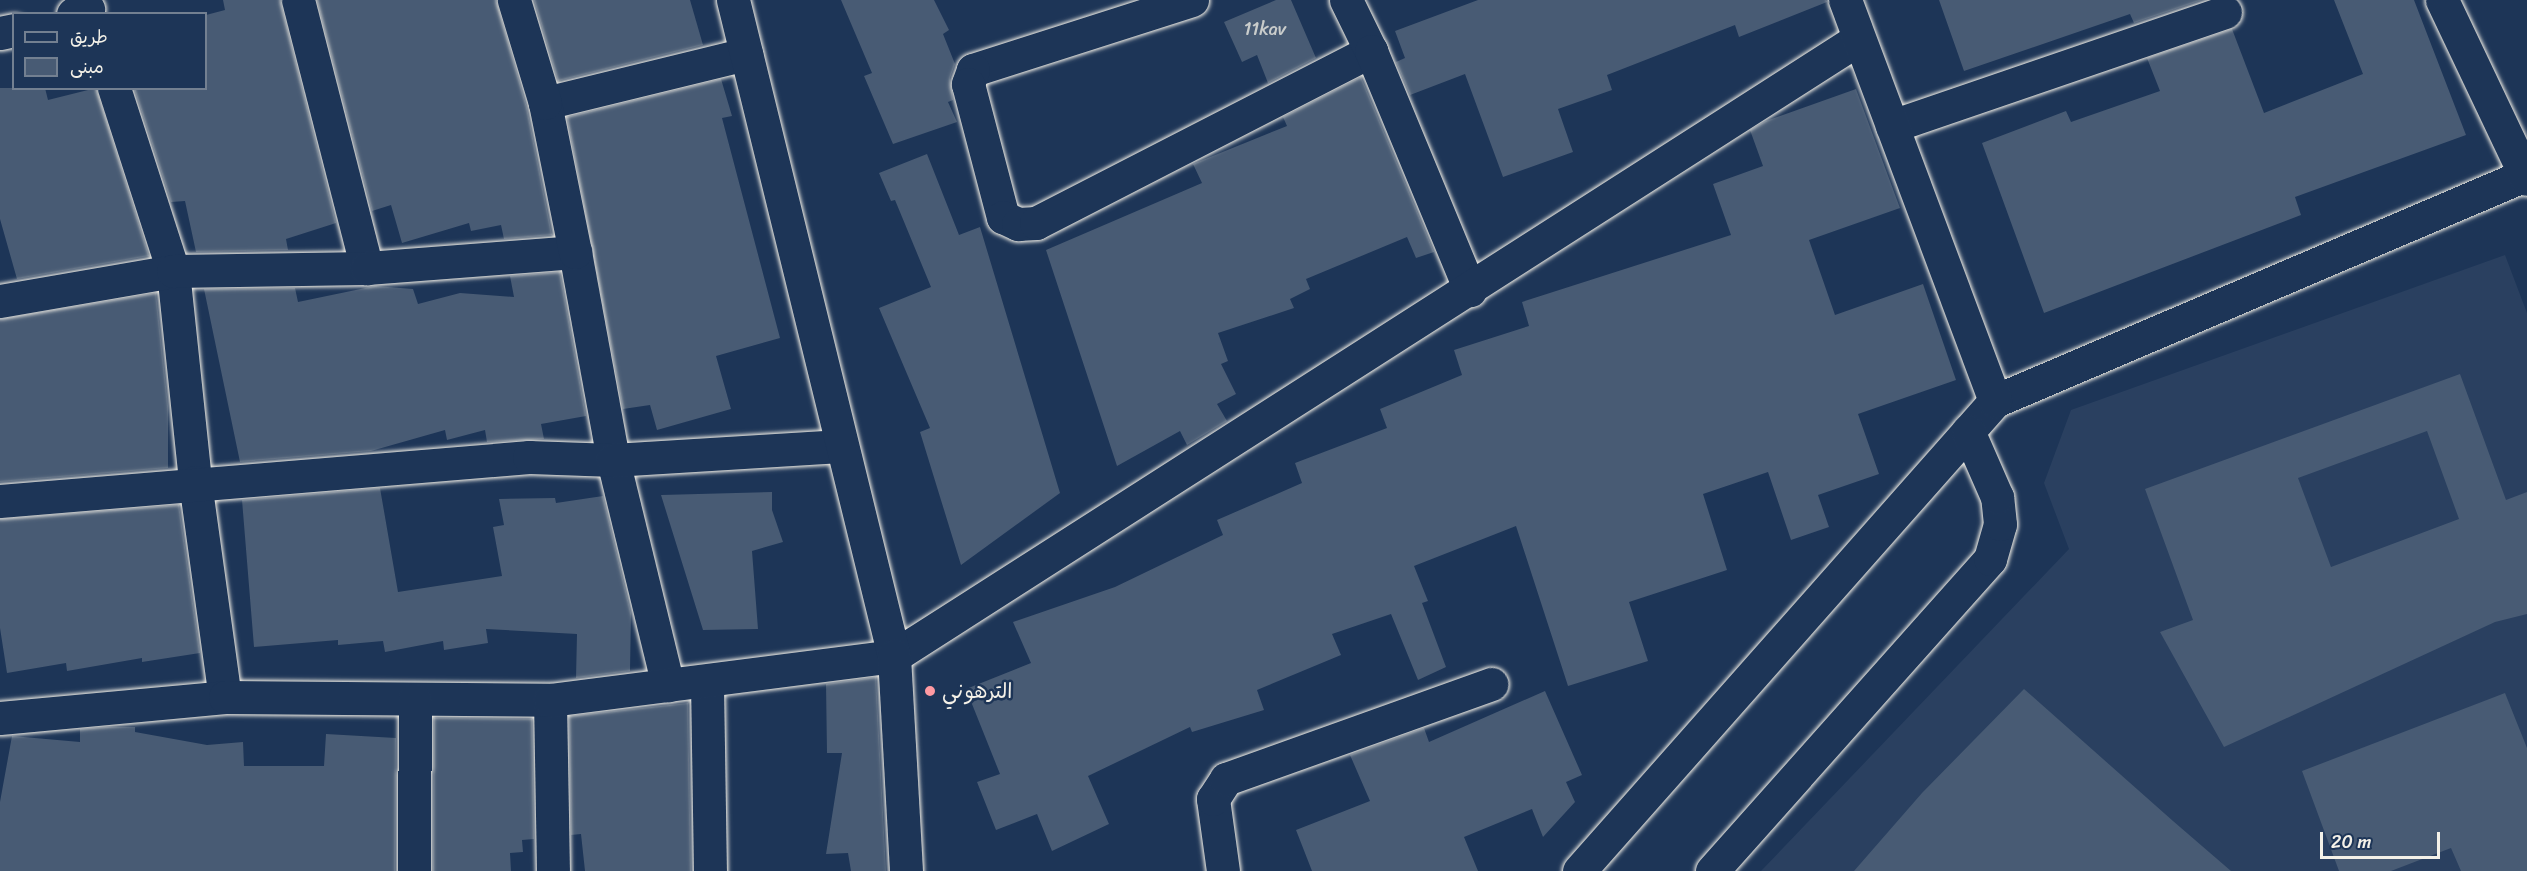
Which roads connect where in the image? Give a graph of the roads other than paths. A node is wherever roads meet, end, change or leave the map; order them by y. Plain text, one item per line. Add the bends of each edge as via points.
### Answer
1 (298, 0) edge
2 (514, 0) edge
3 (733, 0) edge
4 (1192, 0) edge
5 (1346, 0) edge
6 (1845, 0) edge
7 (2442, 0) edge
8 (2224, 12) dead end
9 (1857, 40) junction
10 (1371, 51) junction
11 (746, 54) junction
12 (115, 90) edge
13 (545, 104) junction
14 (1892, 126) junction
15 (2526, 177) edge
16 (575, 252) junction
17 (367, 268) junction
18 (173, 271) junction
19 (1470, 290) junction
20 (0, 301) edge
21 (1995, 401) junction
22 (1968, 431) junction
23 (841, 446) junction
24 (613, 460) junction
25 (195, 482) junction
26 (0, 501) edge
27 (894, 656) junction
28 (707, 683) junction
29 (1492, 684) dead end
30 (668, 685) junction
31 (225, 697) junction
32 (415, 700) junction
33 (550, 700) junction
34 (0, 718) edge
35 (414, 871) edge
36 (553, 871) edge
37 (710, 871) edge
38 (906, 871) edge
39 (1223, 871) edge
40 (1579, 871) edge
41 (1712, 871) edge

1 - 17 street
2 - 13 street
3 - 11 street
4 - 10 street via 973,70 968,84 1003,217 1018,224 1036,223
5 - 10 street
6 - 9 street
7 - 15 street
8 - 14 street
9 - 14 street
9 - 19 street
10 - 19 street
11 - 13 street
11 - 23 street
12 - 18 street
13 - 16 street
14 - 21 street
15 - 21 street
16 - 17 street
16 - 24 street
17 - 18 street
18 - 20 street
18 - 25 street
19 - 27 street
21 - 22 street
22 - 40 street
22 - 41 street via 1997,497 2000,524 1990,559
23 - 24 street
23 - 27 street
24 - 25 street via 529,457
24 - 30 street
25 - 26 street
25 - 31 street
27 - 28 street
27 - 38 street
28 - 30 street
28 - 37 street
29 - 39 street via 1226,779 1213,799
30 - 33 street
31 - 32 street
31 - 34 street
32 - 33 street
32 - 35 street
33 - 36 street

